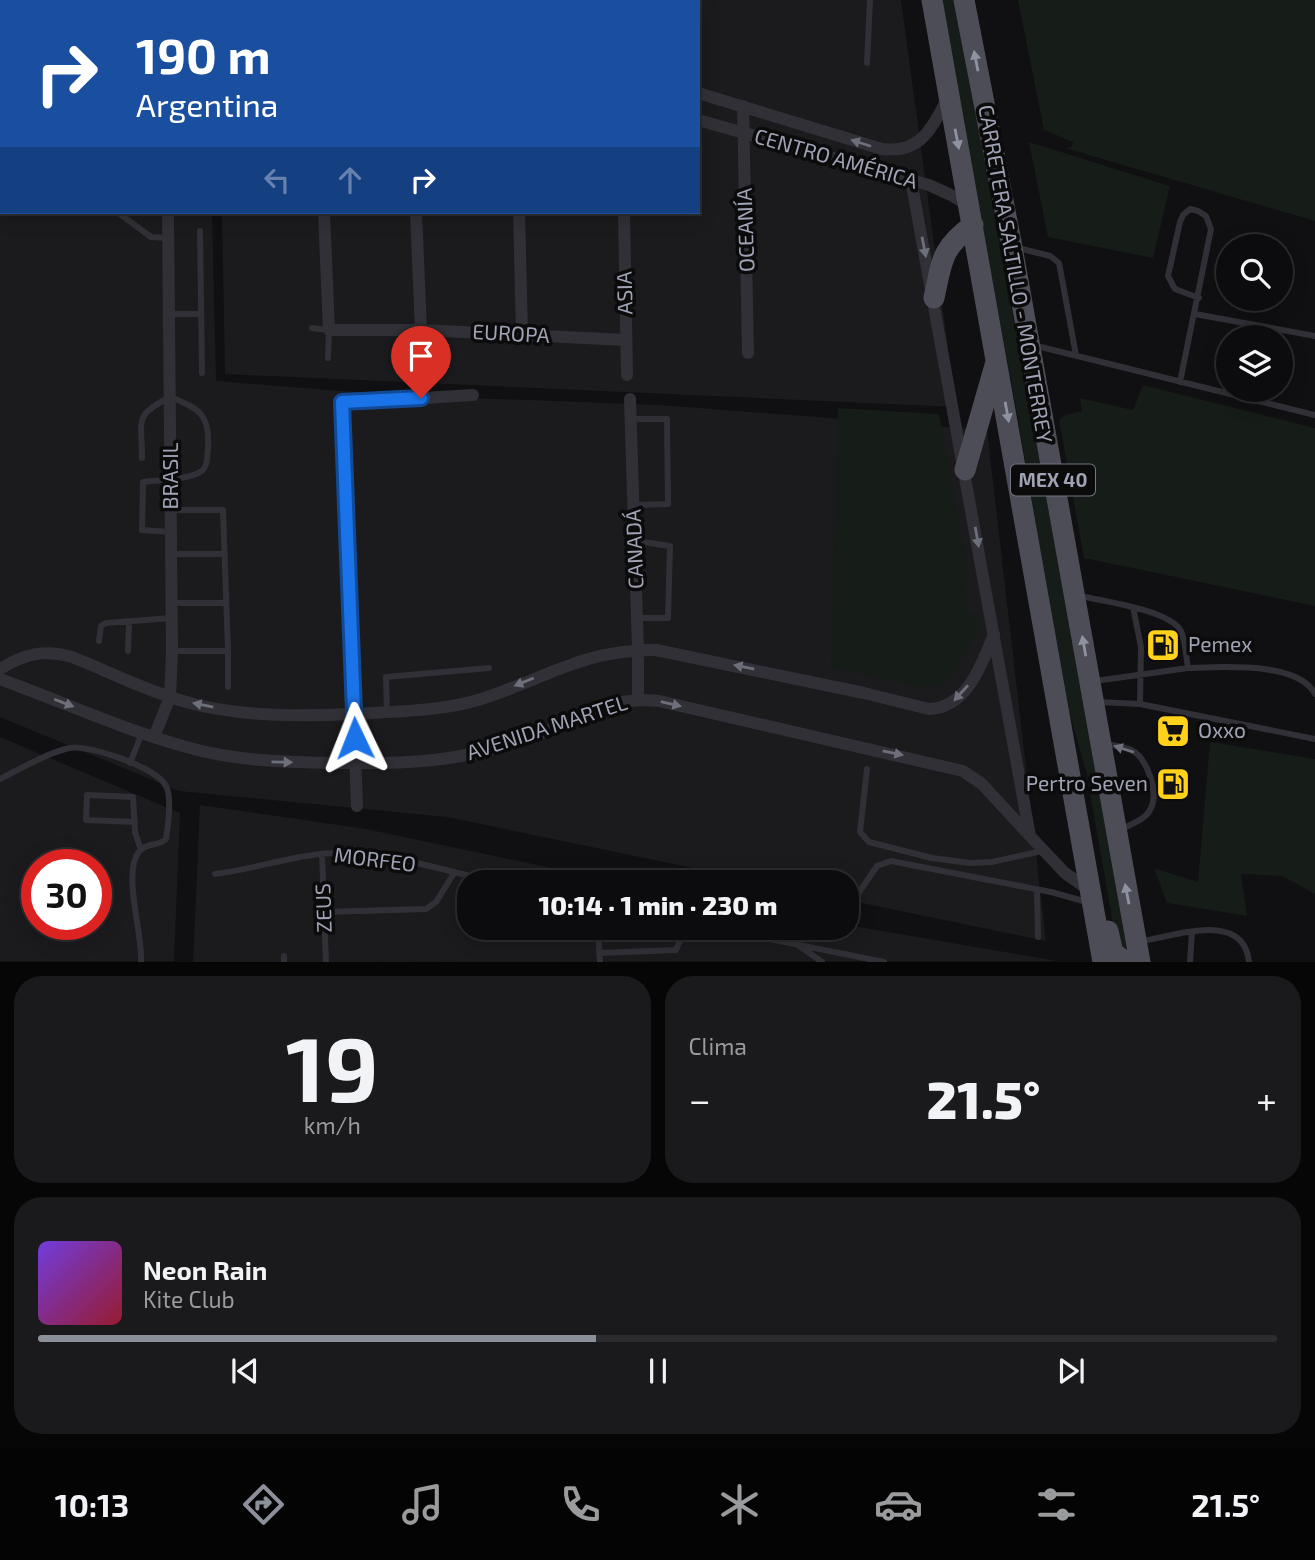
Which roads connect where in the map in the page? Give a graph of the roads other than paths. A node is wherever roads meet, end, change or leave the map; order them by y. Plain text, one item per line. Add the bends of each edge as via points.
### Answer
1 (870, 0) edge
2 (932, 0) edge
3 (964, 0) edge
4 (867, 63) dead end
5 (700, 94) edge
6 (949, 95) junction
7 (743, 106) junction
8 (700, 121) edge
9 (742, 132) junction
10 (911, 180) junction
11 (120, 214) edge
12 (168, 214) edge
13 (324, 214) edge
14 (416, 214) edge
15 (519, 214) edge
16 (624, 214) edge
17 (972, 216) junction
18 (200, 231) dead end
19 (169, 237) junction
20 (1012, 247) junction
21 (934, 298) junction
22 (1199, 298) junction
23 (169, 314) junction
24 (201, 314) junction
25 (1195, 314) junction
26 (312, 328) dead end
27 (329, 330) junction
28 (421, 330) junction
29 (522, 334) junction
30 (1315, 337) edge
31 (626, 340) junction
32 (1028, 344) junction
33 (748, 353) dead end
34 (1076, 355) junction
35 (997, 356) junction
36 (328, 358) dead end
37 (202, 373) dead end
38 (626, 375) dead end
39 (1180, 382) junction
40 (473, 395) dead end
41 (170, 397) junction
42 (630, 400) dead end
43 (1315, 415) edge
44 (631, 419) junction
45 (142, 458) dead end
46 (965, 470) junction
47 (171, 479) junction
48 (633, 505) junction
49 (171, 510) junction
50 (171, 532) junction
51 (635, 541) junction
52 (171, 554) junction
53 (225, 554) junction
54 (1075, 595) junction
55 (171, 603) junction
56 (226, 603) junction
57 (1133, 607) junction
58 (172, 618) junction
59 (637, 618) junction
60 (129, 623) junction
61 (994, 635) junction
62 (99, 641) dead end
63 (228, 650) junction
64 (638, 650) junction
65 (128, 651) dead end
66 (172, 651) junction
67 (489, 668) dead end
68 (1188, 668) junction
69 (0, 669) edge
70 (1140, 674) junction
71 (0, 679) edge
72 (228, 687) dead end
73 (1091, 692) junction
74 (1315, 694) edge
75 (170, 697) junction
76 (638, 699) junction
77 (1140, 704) junction
78 (387, 712) junction
79 (354, 714) junction
80 (148, 735) junction
81 (1315, 739) edge
82 (1100, 742) junction
83 (130, 763) junction
84 (356, 763) junction
85 (867, 769) dead end
86 (0, 779) edge
87 (357, 806) dead end
88 (135, 822) junction
89 (1115, 832) junction
90 (1030, 836) junction
91 (141, 850) junction
92 (1042, 851) junction
93 (322, 854) junction
94 (454, 873) junction
95 (215, 874) dead end
96 (457, 874) edge
97 (1037, 890) junction
98 (859, 892) edge
99 (1095, 897) junction
100 (324, 912) junction
101 (1192, 932) junction
102 (1038, 937) dead end
103 (680, 940) edge
104 (782, 940) edge
105 (793, 942) junction
106 (1138, 952) edge
107 (600, 957) edge
108 (141, 961) edge
109 (326, 961) edge
110 (822, 961) edge
111 (884, 961) edge
112 (1103, 961) edge
113 (1126, 961) edge
114 (1190, 961) edge
115 (1249, 961) edge

1 - 4 lane
2 - 6 main road, CARRETERA SALTILLO - MONTERREY / MEX 40
20 -> 3 main road, CARRETERA SALTILLO - MONTERREY / MEX 40
5 - 7 street, CENTRO AMÉRICA
6 -> 7 street, CENTRO AMÉRICA via 921,140 894,151
6 -> 17 main road, CARRETERA SALTILLO - MONTERREY / MEX 40
7 - 9 street, OCEANÍA
8 - 9 street, CENTRO AMÉRICA
9 - 10 street, CENTRO AMÉRICA
9 - 33 street, OCEANÍA
10 - 17 street, CENTRO AMÉRICA via 941,190
10 -> 21 street
11 - 19 lane via 151,237
12 - 19 street, BRASIL
13 - 27 street
14 - 28 street
15 - 29 street
16 - 31 street, ASIA
17 - 21 main road via 943,257
17 - 35 main road, CARRETERA SALTILLO - MONTERREY / MEX 40
18 - 24 lane
19 - 23 street, BRASIL
20 - 32 main road, CARRETERA SALTILLO - MONTERREY / MEX 40
20 - 34 lane via 1045,254 1059,263
21 - 46 street
22 - 22 lane via 1175,289 1168,276 1180,222 1190,209 1206,216 1211,229
22 - 25 lane
23 - 24 lane
23 - 41 street, BRASIL
24 - 37 lane
25 - 30 lane
25 - 39 lane
26 - 27 lane, EUROPA
27 - 28 street, EUROPA
27 - 36 lane
28 - 29 street, EUROPA
29 - 31 street, EUROPA
31 - 38 street, ASIA
32 - 34 lane
32 - 54 main road, CARRETERA SALTILLO - MONTERREY / MEX 40
34 - 39 lane
35 - 46 main road
35 -> 99 main road, CARRETERA SALTILLO - MONTERREY / MEX 40 via 1054,684 1073,740
39 - 43 lane
40 - 79 street via 342,402
41 - 45 lane via 147,409 142,418
41 - 47 street, BRASIL
41 - 47 lane via 201,413 208,438 202,471
42 - 44 street, CANADÁ
44 - 48 street, CANADÁ
44 - 48 lane via 667,419 668,504
46 -> 61 street
47 - 49 street, BRASIL
47 - 50 lane via 143,482 142,530
48 - 51 street, CANADÁ
49 - 50 street, BRASIL
49 - 53 lane via 223,510
50 - 52 street, BRASIL
51 - 59 street, CANADÁ
51 - 59 lane via 670,546 668,618
52 - 53 lane
52 - 55 street, BRASIL
53 - 56 lane
54 - 57 lane
73 -> 54 main road, CARRETERA SALTILLO - MONTERREY / MEX 40
55 - 56 lane
55 - 58 street, BRASIL
56 - 63 lane
57 - 68 lane via 1178,627
57 - 70 lane via 1141,647
58 - 60 lane
58 - 66 street, BRASIL
59 - 64 street, CANADÁ
60 - 62 lane via 103,625
60 - 65 lane
61 -> 64 street via 963,694 939,709 676,652
61 - 90 street
63 - 66 lane
63 - 72 lane
64 - 76 street, CANADÁ
64 -> 78 street via 580,660 477,700
66 - 75 street, BRASIL
67 - 78 lane via 386,677
68 - 70 lane
68 - 74 lane via 1262,669 1297,677
69 - 75 street via 26,655 58,653
70 - 73 lane
70 - 77 lane
71 -> 80 street, AVENIDA MARTEL
73 - 77 lane
73 - 82 main road, CARRETERA SALTILLO - MONTERREY / MEX 40
79 -> 75 street via 258,714
75 - 80 street, BRASIL
76 - 84 street, AVENIDA MARTEL via 598,708 544,732 464,756
76 -> 90 street, AVENIDA MARTEL via 964,771
77 - 81 lane
78 - 79 street
79 - 84 street
80 - 83 lane
80 -> 84 street, AVENIDA MARTEL via 234,758
82 - 89 main road, CARRETERA SALTILLO - MONTERREY / MEX 40
89 -> 82 lane via 1141,819 1154,801 1148,768 1141,757
83 - 86 lane via 86,747 71,747
83 - 91 lane via 157,775 168,790 166,839
84 - 87 street
85 - 92 lane via 860,832 869,842 970,863
88 - 88 lane via 133,797 88,795 86,820
88 - 91 lane
106 -> 89 main road, CARRETERA SALTILLO - MONTERREY / MEX 40
90 - 92 street, AVENIDA MARTEL
91 - 108 lane via 134,865 134,914
92 - 99 street, AVENIDA MARTEL
93 - 94 lane, MORFEO via 387,858
93 - 95 lane, MORFEO
93 - 100 lane, ZEUS
94 - 96 lane, MORFEO
94 - 100 lane via 436,902 426,909
97 - 98 lane via 891,861 877,866
97 - 99 lane
97 - 102 lane
99 - 112 main road
99 - 113 main road via 1111,950
100 - 109 lane, ZEUS
101 - 106 lane
101 - 114 lane
101 - 115 lane via 1236,934
103 - 107 lane via 676,950
104 - 105 lane
105 - 110 lane
105 - 111 lane

